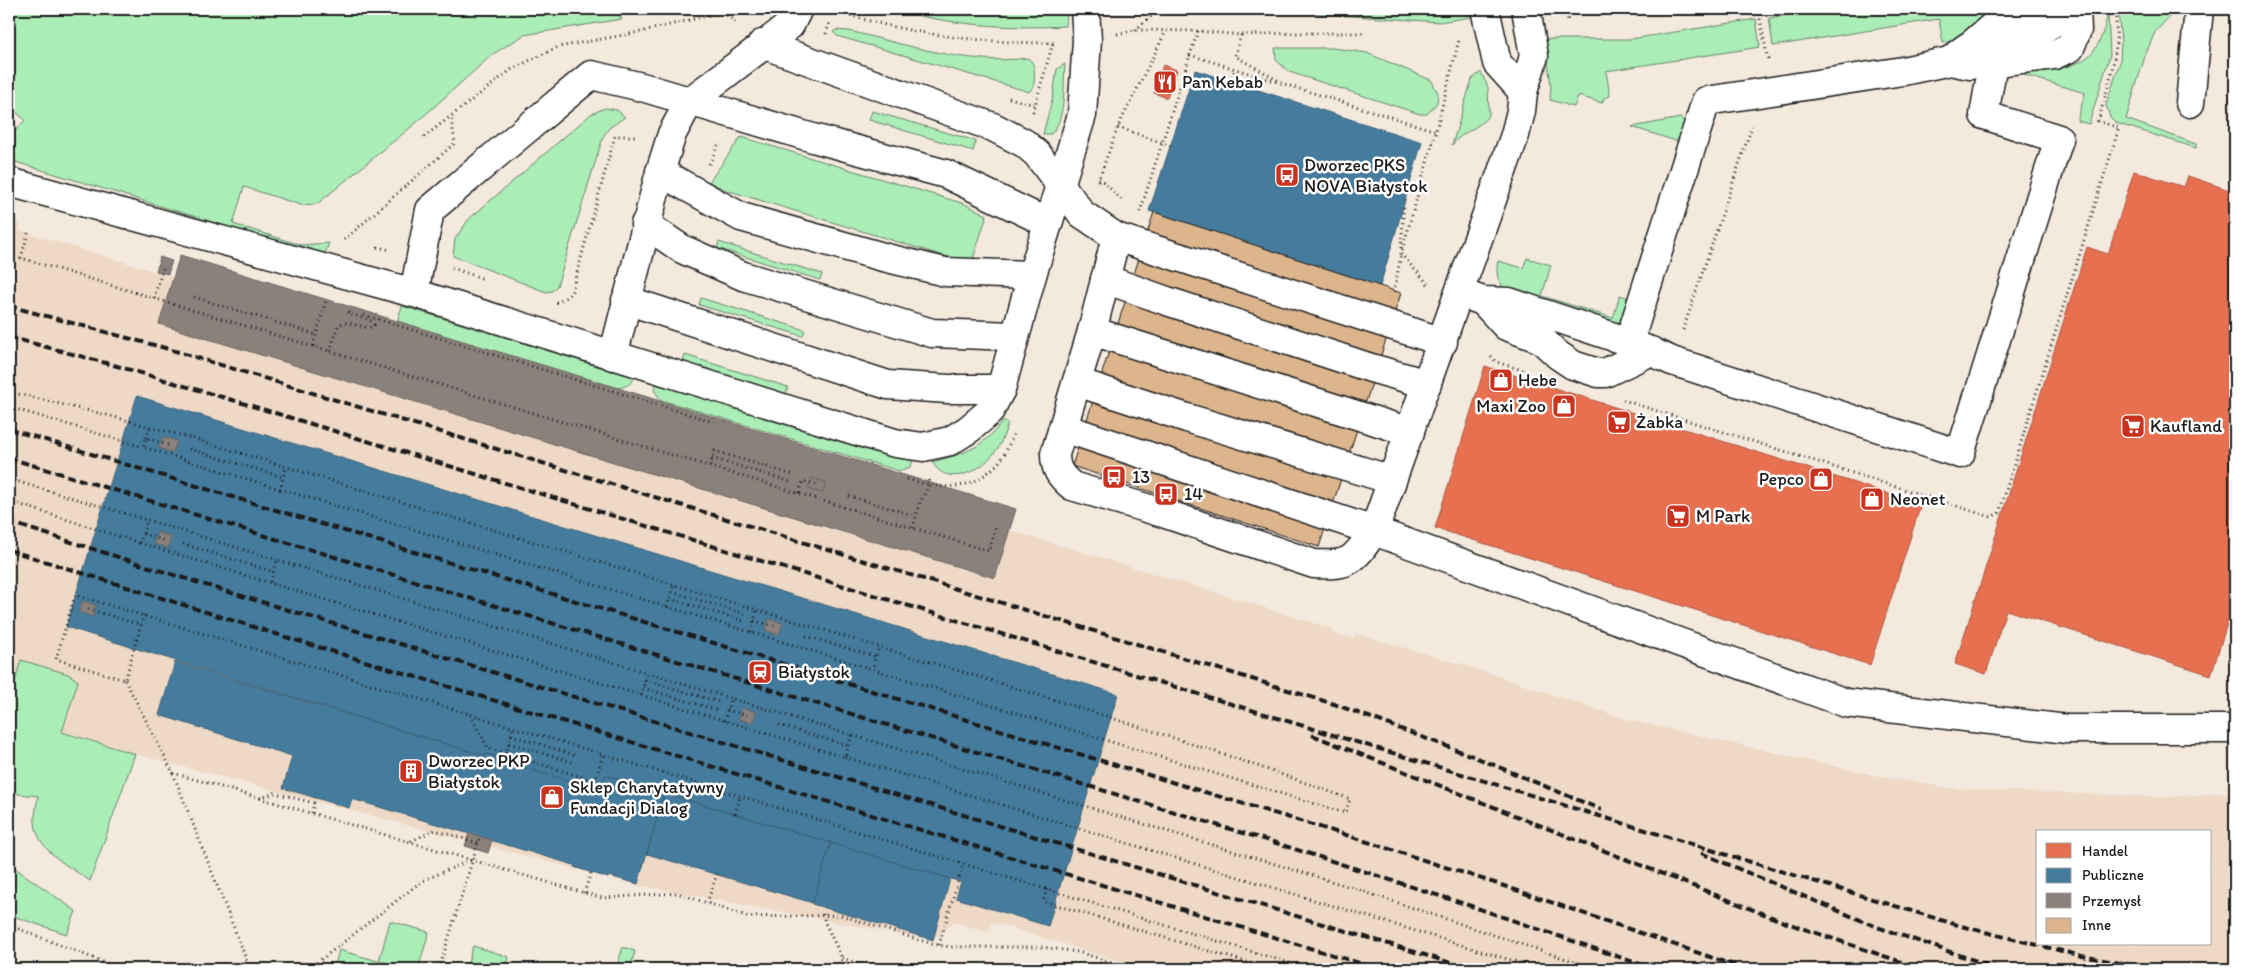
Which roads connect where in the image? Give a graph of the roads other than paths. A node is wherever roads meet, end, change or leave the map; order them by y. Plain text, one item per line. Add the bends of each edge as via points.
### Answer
1 (798, 9) edge
2 (1085, 9) edge
3 (1485, 9) edge
4 (1526, 9) edge
5 (2046, 9) edge
6 (2060, 9) edge
7 (2076, 9) edge
8 (2199, 9) edge
9 (762, 44) junction
10 (1971, 45) junction
11 (1950, 61) junction
12 (1993, 63) junction
13 (1523, 92) junction
14 (689, 102) junction
15 (2190, 103) dead end
16 (660, 172) junction
17 (9, 182) edge
18 (1060, 184) junction
19 (1048, 223) junction
20 (645, 224) junction
21 (1116, 237) junction
22 (1032, 275) junction
23 (1105, 279) junction
24 (414, 293) junction
25 (1471, 297) junction
26 (626, 300) junction
27 (1092, 331) junction
28 (1014, 336) junction
29 (1443, 342) junction
30 (1646, 354) junction
31 (612, 356) junction
32 (1077, 382) junction
33 (1427, 384) junction
34 (1001, 389) junction
35 (1064, 428) junction
36 (1410, 432) junction
37 (1392, 480) junction
38 (1374, 531) junction
39 (2235, 728) edge

1 - 9 street via 790,25
2 - 18 street via 1087,40 1082,115
3 - 13 street via 1497,63
4 - 13 street via 1534,56
5 - 10 street via 2000,20
6 - 10 street via 2056,19 2044,30 2028,36
7 - 12 street via 2077,30 2070,48 2054,55
8 - 15 street
9 - 14 street
9 - 18 street via 993,127 1024,143 1037,154
10 - 11 street
11 - 12 street via 1970,65
11 - 30 street via 1706,101
12 - 30 street via 1984,115 2060,139 1960,454
13 - 25 street via 1515,135
14 - 16 street via 672,134
14 - 19 street via 946,174
14 - 24 street via 591,75 430,210
16 - 20 street
16 - 22 street via 741,217 873,254 945,272
17 - 24 street
18 - 19 street
18 - 21 street via 1082,214
19 - 22 street
20 - 26 street
20 - 28 street via 715,266 752,279 932,333
21 - 23 street
21 - 29 street
22 - 28 street
23 - 27 street
23 - 33 street via 1167,302
24 - 31 street
25 - 29 street
25 - 30 street via 1509,302
25 - 30 street via 1506,326 1541,339
26 - 31 street
26 - 34 street via 888,385
27 - 32 street
27 - 36 street
28 - 34 street
29 - 33 street
31 - 34 street via 895,443 923,447 950,441 969,429 989,412
32 - 35 street
32 - 37 street
33 - 36 street
35 - 38 street
35 - 38 street via 1055,464 1062,478 1072,486 1314,564 1338,565 1357,556
36 - 37 street
37 - 38 street
38 - 39 street via 1846,703 2067,729

